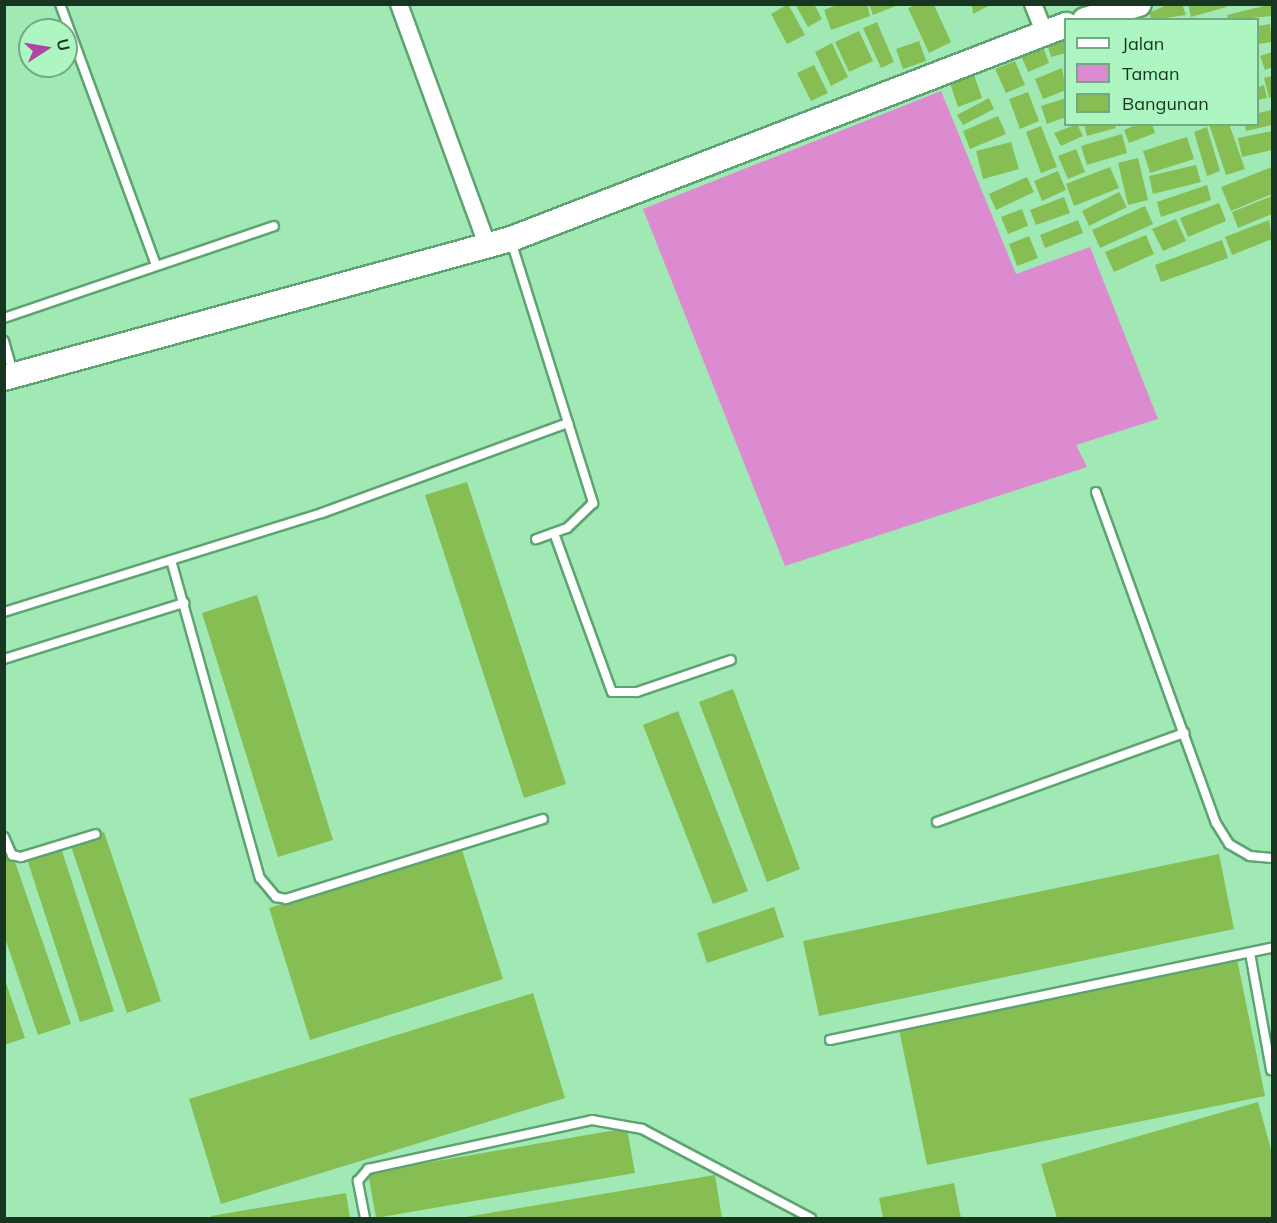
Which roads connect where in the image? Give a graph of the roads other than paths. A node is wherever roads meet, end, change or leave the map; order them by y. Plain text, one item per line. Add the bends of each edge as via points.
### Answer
1 (60, 4) edge
2 (399, 4) edge
3 (1033, 4) edge
4 (1138, 4) edge
5 (1092, 18) edge
6 (1055, 28) edge
7 (274, 225) dead end
8 (511, 239) junction
9 (488, 245) junction
10 (156, 265) junction
11 (4, 318) edge
12 (4, 340) edge
13 (9, 377) edge
14 (568, 423) junction
15 (1096, 492) dead end
16 (554, 532) junction
17 (536, 539) dead end
18 (171, 560) junction
19 (184, 603) junction
20 (4, 612) edge
21 (4, 659) edge
22 (730, 660) dead end
23 (1184, 733) junction
24 (543, 819) dead end
25 (937, 822) dead end
26 (96, 834) dead end
27 (4, 837) edge
28 (6, 848) edge
29 (1272, 858) edge
30 (1272, 948) edge
31 (1250, 953) junction
32 (830, 1040) dead end
33 (1271, 1070) edge
34 (365, 1218) edge
35 (811, 1218) edge

1 - 10 lane
2 - 9 street
3 - 6 street
4 - 5 street
6 - 8 street
7 - 10 lane
8 - 9 street
8 - 14 lane
9 - 13 street
10 - 11 lane
12 - 13 lane
14 - 16 lane via 593,503
14 - 18 lane via 322,513
15 - 23 lane
16 - 17 lane
16 - 22 lane via 612,692 637,692
18 - 19 lane
18 - 20 lane
19 - 21 lane
19 - 24 lane via 260,878 276,897 286,899
23 - 25 lane
23 - 29 lane via 1216,823 1229,844 1250,856
26 - 28 lane via 21,857
27 - 28 lane
30 - 31 lane
31 - 32 lane
31 - 33 lane
34 - 35 lane via 358,1180 368,1169 592,1120 642,1129

